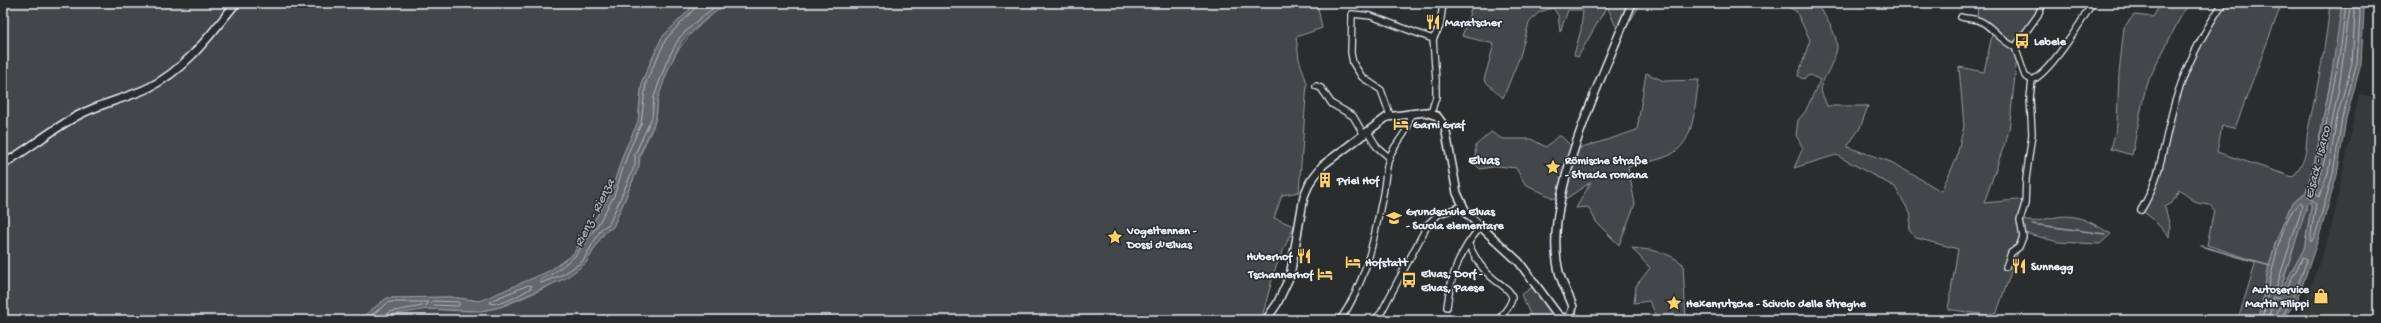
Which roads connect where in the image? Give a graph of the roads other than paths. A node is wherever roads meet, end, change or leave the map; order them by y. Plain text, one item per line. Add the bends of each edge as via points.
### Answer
1 (236, 3) edge
2 (1443, 3) edge
3 (1632, 3) edge
4 (2043, 3) edge
5 (2092, 3) edge
6 (2223, 3) edge
7 (1961, 17) dead end
8 (1433, 39) junction
9 (2015, 46) junction
10 (2032, 80) junction
11 (1316, 86) dead end
12 (1431, 112) junction
13 (1410, 113) junction
14 (1390, 115) junction
15 (1366, 133) junction
16 (1390, 158) junction
17 (3, 164) edge
18 (1463, 206) junction
19 (2141, 210) dead end
20 (1480, 228) junction
21 (1469, 245) junction
22 (2006, 267) dead end
23 (1447, 307) dead end
24 (1271, 317) edge
25 (1571, 318) edge
26 (1266, 320) edge
27 (1340, 320) edge
28 (1374, 320) edge
29 (1499, 320) edge

1 - 17 street via 207,39 177,70 150,87 77,116
2 - 8 street via 1440,26
3 - 25 street via 1582,129 1558,206 1557,267 1573,307
4 - 9 street via 2038,15
5 - 10 street via 2073,35 2042,74
6 - 19 street via 2207,28 2176,100 2159,173 2154,188
7 - 9 street via 1980,20 1988,25 1994,34
8 - 12 street via 1436,97
8 - 14 street via 1371,16 1352,14 1353,63 1362,77 1381,90
9 - 10 street via 2025,76
10 - 22 street via 2032,134 2026,179 2026,204 2020,220 2023,237 2019,247 2011,253
11 - 15 street via 1321,88 1332,104 1353,116
12 - 13 street
12 - 18 street via 1441,120 1444,127 1453,175
13 - 14 street
13 - 16 street via 1409,129
14 - 15 street
15 - 16 street
15 - 24 street via 1323,165 1310,182 1304,196 1290,276
16 - 27 street via 1366,266 1357,293
18 - 20 street
18 - 28 street via 1439,214 1428,224 1381,313
20 - 21 street
20 - 25 street via 1519,262 1558,315
21 - 23 street via 1461,255 1454,272
21 - 29 street via 1477,262 1487,274 1510,293 1512,299
24 - 26 street

